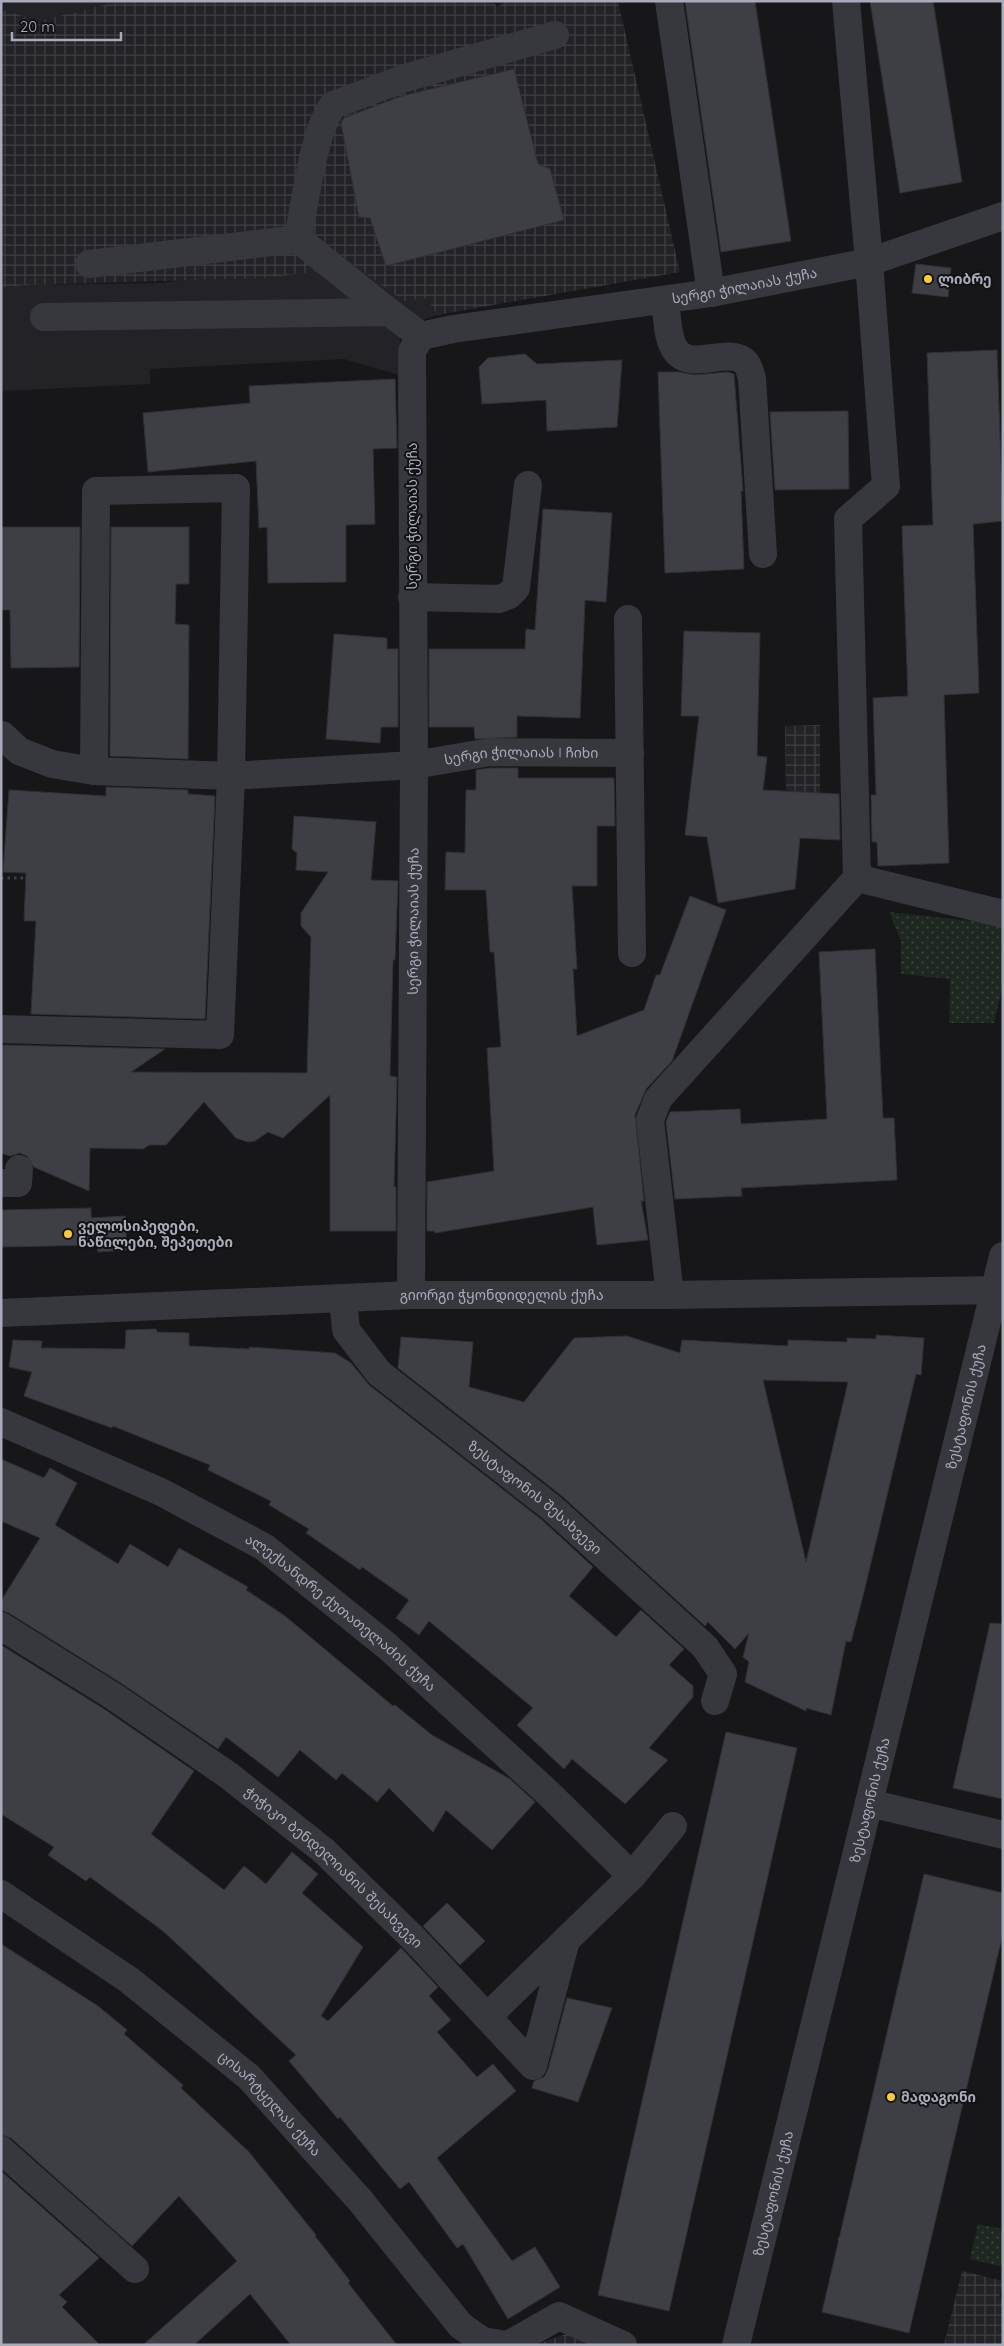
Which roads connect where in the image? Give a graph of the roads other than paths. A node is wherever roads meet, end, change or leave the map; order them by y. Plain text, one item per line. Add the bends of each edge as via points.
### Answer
1 (669, 1) edge
2 (846, 1) edge
3 (555, 35) dead end
4 (1003, 216) edge
5 (298, 239) junction
6 (869, 262) junction
7 (89, 264) dead end
8 (711, 293) junction
9 (665, 300) junction
10 (389, 312) junction
11 (44, 317) dead end
12 (421, 336) junction
13 (528, 485) dead end
14 (763, 554) dead end
15 (412, 597) junction
16 (628, 620) dead end
17 (1, 735) edge
18 (630, 753) junction
19 (414, 764) junction
20 (94, 771) junction
21 (231, 776) junction
22 (857, 878) junction
23 (1003, 914) edge
24 (632, 953) dead end
25 (1, 1029) edge
26 (1003, 1256) edge
27 (998, 1290) edge
28 (410, 1295) junction
29 (670, 1295) junction
30 (343, 1299) junction
31 (1, 1313) edge
32 (1, 1422) edge
33 (1, 1626) edge
34 (715, 1701) dead end
35 (869, 1802) junction
36 (673, 1826) dead end
37 (1003, 1835) edge
38 (632, 1876) junction
39 (1, 1894) edge
40 (566, 1940) junction
41 (487, 2017) junction
42 (1, 2150) edge
43 (136, 2269) dead end
44 (507, 2345) edge
45 (623, 2345) edge
46 (736, 2345) edge

1 - 8 street
2 - 6 street
3 - 5 street via 405,78 333,105 326,115 311,169
4 - 6 street, სერგი ჭილაიას ქუჩა
5 - 7 street
5 - 10 street
6 - 8 street, სერგი ჭილაიას ქუჩა
6 - 22 street via 886,486 848,520
8 - 9 street, სერგი ჭილაიას ქუჩა
9 - 12 street, სერგი ჭილაიას ქუჩა
9 - 14 street via 672,345 680,355 696,360 737,358 744,361 752,378
10 - 11 street
10 - 12 street
12 - 15 street, სერგი ჭილაიას ქუჩა via 412,351
13 - 15 street via 516,588 509,595 499,599
15 - 19 street, სერგი ჭილაიას ქუჩა
16 - 18 street
17 - 20 street, სერგი ჭილაიას I ჩიხი via 19,751 52,764
18 - 19 street, სერგი ჭილაიას I ჩიხი via 490,752
18 - 24 street
19 - 21 street, სერგი ჭილაიას I ჩიხი
19 - 28 street, სერგი ჭილაიას ქუჩა
20 - 21 street, სერგი ჭილაიას I ჩიხი
20 - 21 street via 96,491 236,488
21 - 25 street via 220,1035
22 - 23 street
22 - 29 street via 658,1098 650,1120
26 - 27 street, ზესტაფონის ქუჩა
27 - 29 street, გიორგი ჭყონდიდელის ქუჩა
27 - 35 street, ზესტაფონის ქუჩა
28 - 29 street, გიორგი ჭყონდიდელის ქუჩა
28 - 30 street, გიორგი ჭყონდიდელის ქუჩა
30 - 31 street, გიორგი ჭყონდიდელის ქუჩა
30 - 34 street, ზესტაფონის შესახვევი via 346,1330 379,1373 552,1508 705,1648 722,1674
32 - 38 street, ალექსანდრე ქუთათელაძის ქუჩა via 161,1492 264,1547 387,1646 547,1792
33 - 41 street, ჭიჭიკო ბენდელიანის შესახვევი via 113,1696 228,1775 324,1851 416,1940
35 - 37 street
35 - 46 street, ზესტაფონის ქუჩა
36 - 38 street
38 - 40 street
39 - 44 street, ცისარტყელას ქუჩა via 128,1980 249,2077 359,2199 461,2326 483,2341
40 - 41 street
40 - 41 street, ჭიჭიკო ბენდელიანის შესახვევი via 533,2066
42 - 43 street
44 - 45 street, ცისარტყელას ქუჩა via 559,2316

